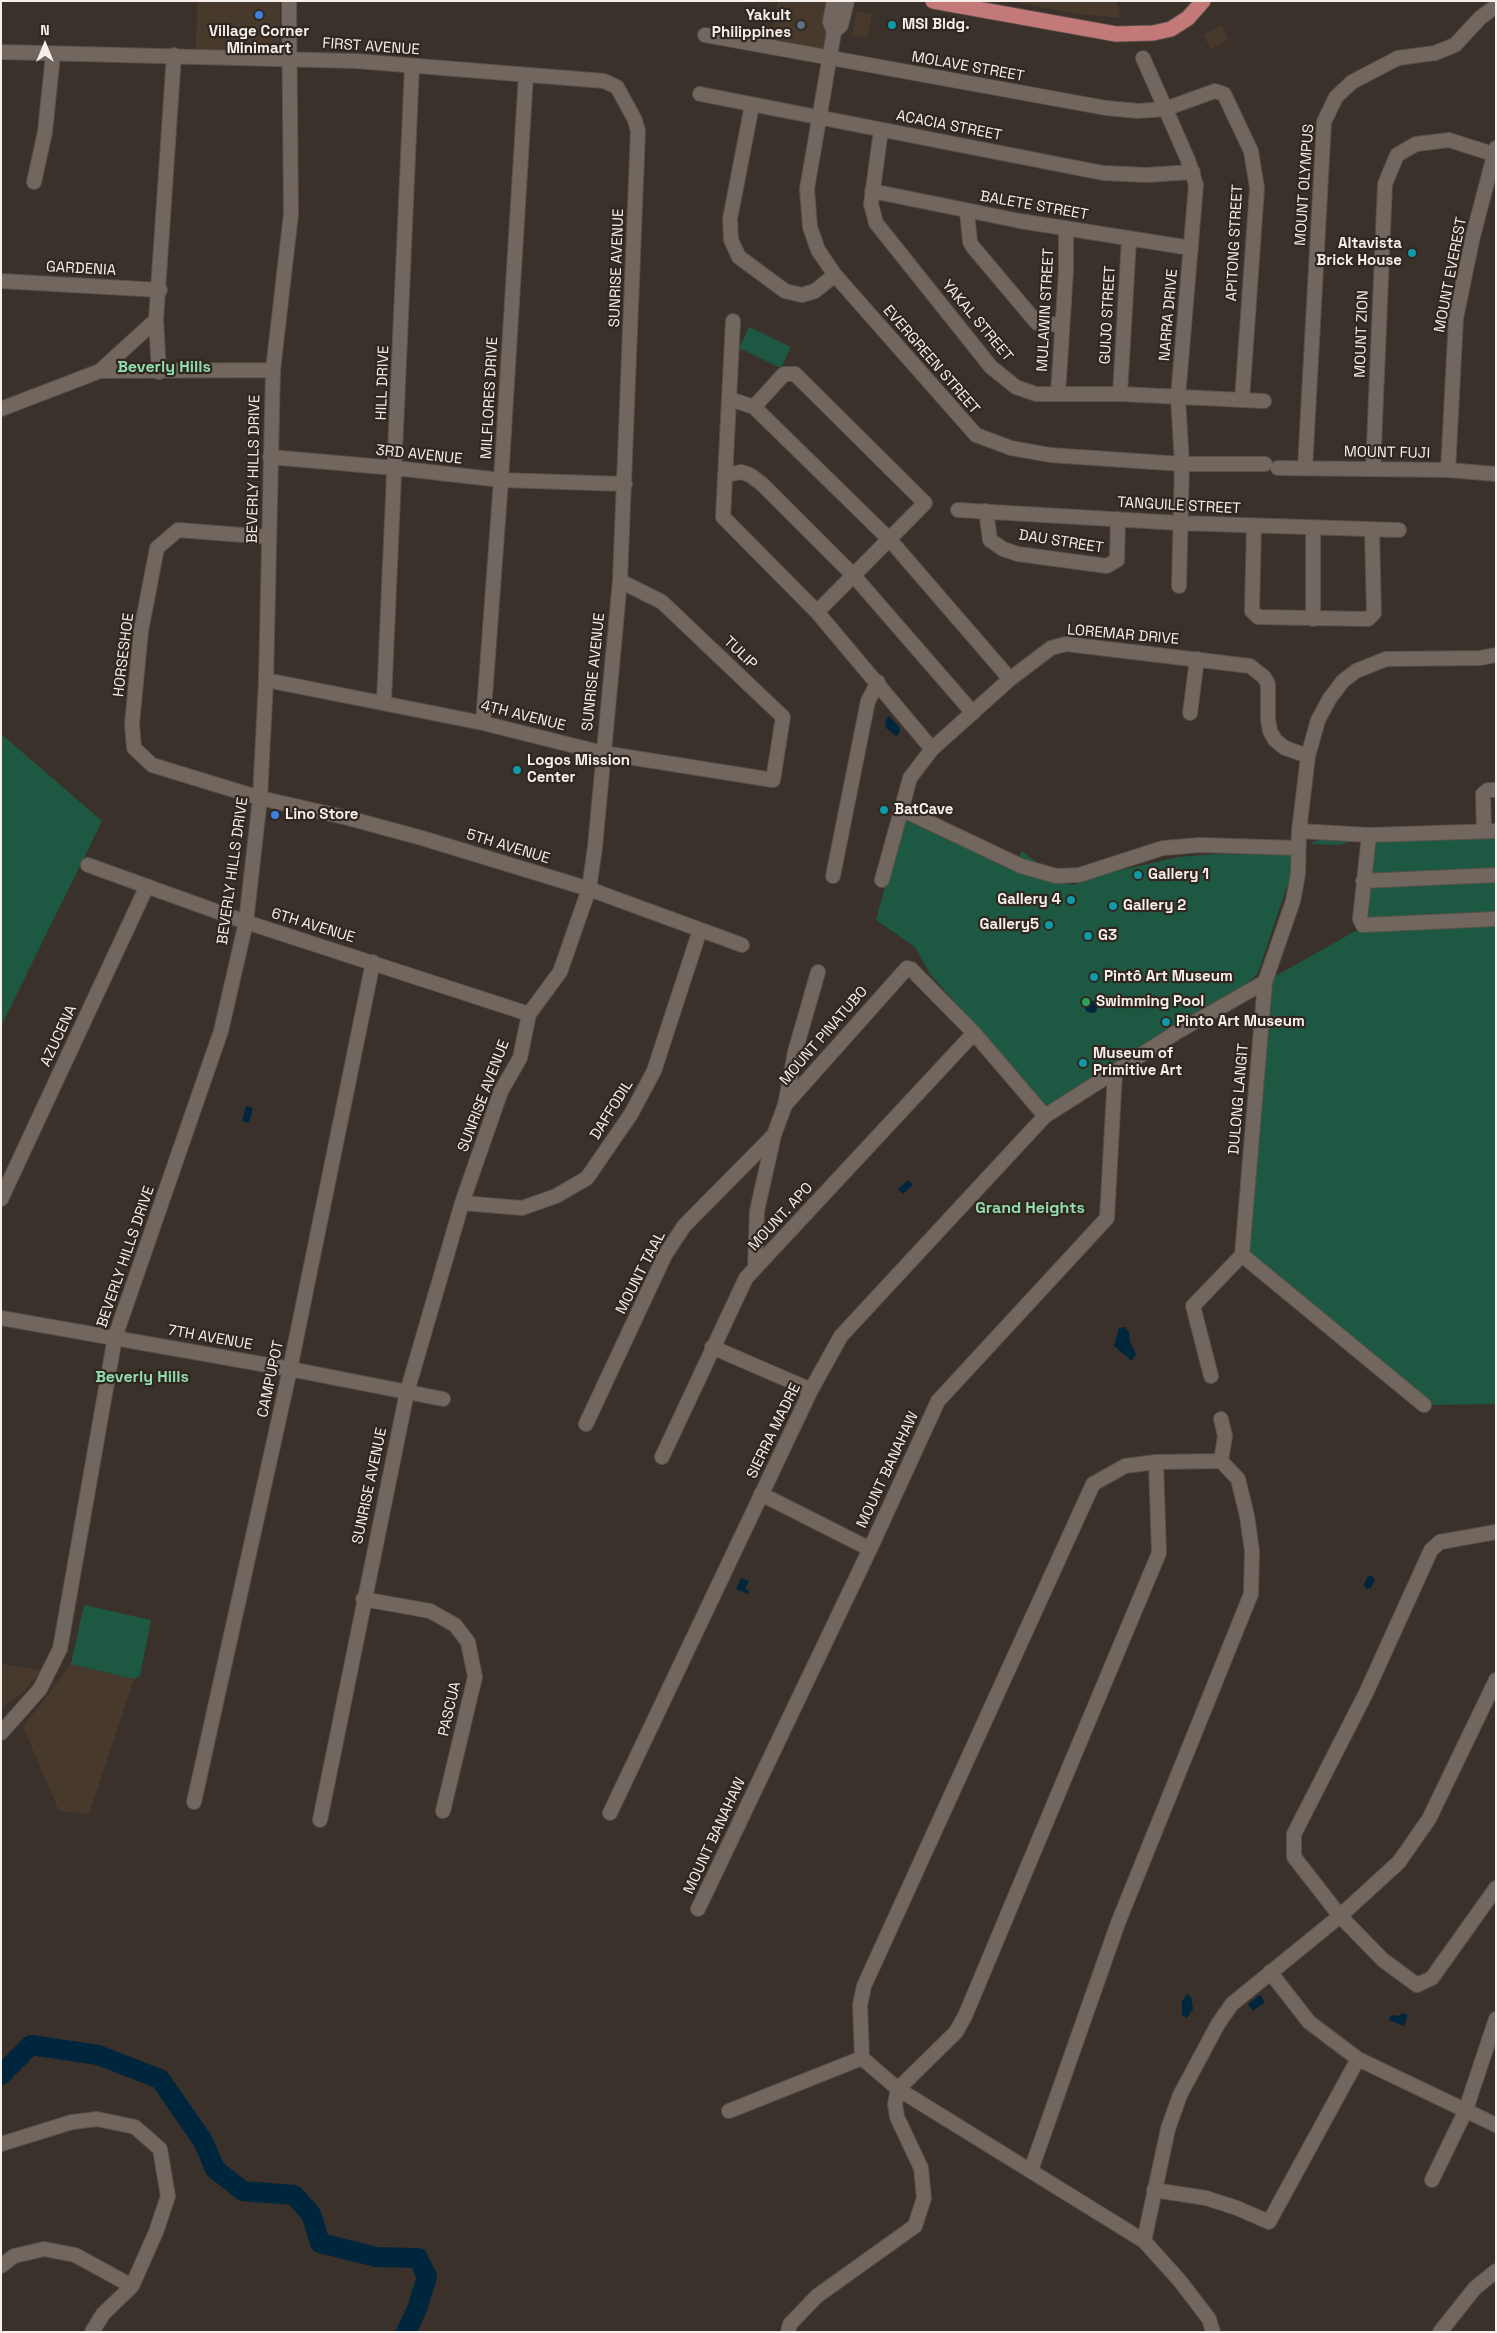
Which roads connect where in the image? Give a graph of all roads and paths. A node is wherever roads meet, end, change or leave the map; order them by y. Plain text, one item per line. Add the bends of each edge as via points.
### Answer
1 (290, 1) edge
2 (933, 1) edge
3 (1203, 1) edge
4 (839, 6) edge
5 (1496, 6) edge
6 (705, 35) dead end
7 (1, 52) edge
8 (53, 54) junction
9 (174, 56) junction
10 (288, 58) junction
11 (830, 58) junction
12 (1142, 58) dead end
13 (412, 66) junction
14 (526, 75) junction
15 (617, 87) joint
16 (700, 94) dead end
17 (1224, 94) joint
18 (752, 105) junction
19 (1165, 109) junction
20 (819, 119) junction
21 (882, 130) junction
22 (1494, 151) edge
23 (1193, 172) junction
24 (34, 182) dead end
25 (872, 191) junction
26 (967, 211) junction
27 (1066, 228) junction
28 (1129, 239) junction
29 (1191, 248) junction
30 (835, 275) junction
31 (1, 281) edge
32 (160, 290) junction
33 (156, 320) junction
34 (733, 321) dead end
35 (1062, 325) junction
36 (273, 370) junction
37 (100, 371) junction
38 (159, 372) junction
39 (1058, 394) junction
40 (1120, 394) junction
41 (1178, 397) junction
42 (730, 399) junction
43 (1242, 400) junction
44 (1264, 401) dead end
45 (754, 406) junction
46 (1, 409) edge
47 (270, 457) junction
48 (1182, 464) junction
49 (1272, 466) joint
50 (396, 468) junction
51 (1305, 468) junction
52 (1372, 469) junction
53 (1448, 470) junction
54 (1496, 474) edge
55 (725, 475) junction
56 (501, 480) junction
57 (625, 484) junction
58 (958, 510) dead end
59 (986, 511) junction
60 (1118, 519) junction
61 (1179, 523) junction
62 (1254, 526) junction
63 (1314, 528) junction
64 (1372, 530) junction
65 (1399, 530) dead end
66 (269, 537) junction
67 (890, 540) junction
68 (854, 576) junction
69 (620, 581) junction
70 (1179, 586) dead end
71 (817, 612) junction
72 (1313, 619) junction
73 (1496, 655) edge
74 (1197, 659) junction
75 (1010, 679) junction
76 (266, 680) junction
77 (878, 682) junction
78 (384, 701) junction
79 (973, 713) junction
80 (1190, 713) dead end
81 (482, 723) junction
82 (932, 749) junction
83 (602, 753) junction
84 (1308, 756) junction
85 (773, 780) joint
86 (1496, 790) edge
87 (260, 798) junction
88 (901, 809) junction
89 (1299, 831) junction
90 (1490, 831) edge
91 (1369, 835) junction
92 (1298, 848) junction
93 (88, 865) dead end
94 (833, 876) dead end
95 (1496, 876) edge
96 (882, 880) dead end
97 (1363, 881) junction
98 (147, 886) junction
99 (589, 889) junction
100 (1496, 919) edge
101 (246, 922) junction
102 (700, 930) junction
103 (742, 945) dead end
104 (374, 962) junction
105 (818, 972) dead end
106 (1265, 982) junction
107 (529, 1014) junction
108 (974, 1033) junction
109 (1115, 1072) junction
110 (785, 1105) junction
111 (1045, 1116) junction
112 (774, 1135) junction
113 (1, 1199) edge
114 (462, 1203) junction
115 (1242, 1255) junction
116 (755, 1268) junction
117 (1, 1318) edge
118 (116, 1337) junction
119 (712, 1347) junction
120 (290, 1369) junction
121 (1211, 1376) dead end
122 (810, 1390) junction
123 (407, 1392) junction
124 (443, 1399) dead end
125 (1424, 1405) dead end
126 (1221, 1419) dead end
127 (586, 1424) dead end
128 (662, 1457) dead end
129 (1221, 1461) junction
130 (1156, 1462) junction
131 (761, 1494) junction
132 (1496, 1532) edge
133 (870, 1549) junction
134 (363, 1599) junction
135 (1496, 1680) edge
136 (1, 1733) edge
137 (194, 1802) dead end
138 (443, 1811) dead end
139 (610, 1812) dead end
140 (320, 1820) dead end
141 (1496, 1888) edge
142 (698, 1909) dead end
143 (1340, 1916) junction
144 (1270, 1972) junction
145 (1496, 2019) edge
146 (862, 2058) junction
147 (1358, 2059) junction
148 (898, 2089) junction
149 (729, 2112) dead end
150 (1465, 2112) junction
151 (1496, 2125) edge
152 (1, 2144) edge
153 (1031, 2170) junction
154 (1432, 2180) dead end
155 (1154, 2190) junction
156 (1144, 2241) junction
157 (1, 2266) edge
158 (1495, 2273) edge
159 (132, 2286) junction
160 (92, 2332) edge
161 (788, 2332) edge
162 (1213, 2332) edge
163 (1440, 2332) edge

1 - 10 street, BEVERLY HILLS DRIVE
2 - 3 main road via 1116,34 1171,29 1188,18
4 - 11 street, EVERGREEN STREET via 841,25 834,32
5 - 51 street, MOUNT OLYMPUS via 1480,18 1455,46 1435,54 1398,58 1352,82 1336,97 1324,122
6 - 11 street, MOLAVE STREET
7 - 8 street, FIRST AVENUE
8 - 9 street, FIRST AVENUE
8 - 24 street via 45,132
9 - 10 street, FIRST AVENUE
9 - 32 street
10 - 13 street, FIRST AVENUE
10 - 36 street, BEVERLY HILLS DRIVE via 291,214
11 - 19 street, MOLAVE STREET via 1106,108
11 - 20 street, EVERGREEN STREET
12 - 19 street, NARRA DRIVE
13 - 14 street, FIRST AVENUE
13 - 50 street, HILL DRIVE
14 - 15 street, FIRST AVENUE via 604,81
14 - 56 street, MILFLORES DRIVE
15 - 57 street, SUNRISE AVENUE via 638,131
16 - 18 street, ACACIA STREET
17 - 19 street, MOLAVE STREET via 1215,91
17 - 43 street, APITONG STREET via 1250,151 1256,188
18 - 20 street, ACACIA STREET
18 - 30 street via 730,219 732,240 739,257 785,290 802,296
19 - 23 street, NARRA DRIVE
20 - 21 street, ACACIA STREET
20 - 30 street, EVERGREEN STREET via 807,189 810,227 818,250
21 - 23 street, ACACIA STREET via 1103,173
21 - 25 street, YAKAL STREET
22 - 52 street, MOUNT ZION via 1449,140 1416,144 1397,155 1385,184
22 - 53 street, MOUNT EVEREST via 1456,318
23 - 29 street, NARRA DRIVE via 1196,186
25 - 26 street, BALETE STREET
25 - 39 street, YAKAL STREET via 871,204 876,223 991,367 1016,387 1036,394
26 - 27 street, BALETE STREET
26 - 35 street via 973,247 1037,323
27 - 28 street, BALETE STREET
27 - 35 street, MULAWIN STREET
28 - 29 street, BALETE STREET
28 - 40 street, GUIJO STREET
29 - 41 street, NARRA DRIVE
30 - 48 street, EVERGREEN STREET via 976,434 1011,448 1050,455
31 - 32 street, GARDENIA
32 - 33 street
33 - 37 street
33 - 38 street
34 - 42 street
35 - 39 street, MULAWIN STREET
36 - 38 street
36 - 47 street, BEVERLY HILLS DRIVE
37 - 38 street
37 - 46 street
39 - 40 street, YAKAL STREET
40 - 41 street, YAKAL STREET
41 - 43 street, YAKAL STREET
41 - 48 street, NARRA DRIVE
42 - 45 street
42 - 55 street
43 - 44 street, YAKAL STREET
45 - 67 street
45 - 67 street via 784,374 795,374 926,503
47 - 50 street, 3RD AVENUE
47 - 66 street, BEVERLY HILLS DRIVE
48 - 49 street, EVERGREEN STREET
48 - 61 street, NARRA DRIVE
49 - 51 street, MOUNT FUJI
50 - 56 street, 3RD AVENUE
50 - 78 street, HILL DRIVE
51 - 52 street, MOUNT FUJI
52 - 53 street, MOUNT FUJI
53 - 54 street, MOUNT FUJI
55 - 68 street via 740,472 762,484
55 - 71 street via 723,517
56 - 57 street, 3RD AVENUE
56 - 81 street, MILFLORES DRIVE
57 - 69 street, SUNRISE AVENUE
58 - 59 street, TANGUILE STREET
59 - 60 street, TANGUILE STREET
59 - 60 street, DAU STREET via 990,540 1003,548 1018,554 1107,566 1117,560
60 - 61 street, TANGUILE STREET
61 - 62 street, TANGUILE STREET
61 - 70 street, NARRA DRIVE
62 - 63 street, TANGUILE STREET
62 - 72 street via 1254,615
63 - 64 street, TANGUILE STREET
63 - 72 street
64 - 65 street, TANGUILE STREET
64 - 72 street via 1374,613 1368,619
66 - 76 street, BEVERLY HILLS DRIVE
66 - 87 street, HORSESHOE via 178,530 157,548 141,631 132,724 134,748 152,765
67 - 68 street
67 - 75 street
68 - 71 street
68 - 79 street
69 - 83 street, SUNRISE AVENUE
69 - 85 street, TULIP via 662,602 782,717
71 - 77 street
73 - 84 street, DULONG LANGIT via 1386,659 1356,671 1330,698 1318,720
74 - 75 street, LOREMAR DRIVE via 1066,644 1051,648
74 - 80 street
74 - 84 street, LOREMAR DRIVE via 1256,669 1268,684 1270,731 1275,740
75 - 79 street, LOREMAR DRIVE
76 - 78 street, 4TH AVENUE
76 - 87 street, BEVERLY HILLS DRIVE
77 - 82 street
77 - 94 street via 868,702
78 - 81 street, 4TH AVENUE
79 - 82 street, LOREMAR DRIVE
81 - 83 street, 4TH AVENUE
82 - 88 street, LOREMAR DRIVE via 910,778
83 - 85 street, 4TH AVENUE
83 - 99 street, SUNRISE AVENUE via 596,847
84 - 89 street, DULONG LANGIT
86 - 90 street via 1483,794
87 - 99 street, 5TH AVENUE via 413,836
87 - 101 street, BEVERLY HILLS DRIVE
88 - 92 street via 1021,866 1056,876 1079,875 1163,848 1200,845
88 - 96 street, LOREMAR DRIVE
89 - 91 street
89 - 92 street, DULONG LANGIT
90 - 91 street
91 - 97 street
92 - 106 street, DULONG LANGIT via 1293,901
93 - 98 street, 6TH AVENUE
95 - 97 street
97 - 100 street via 1360,918 1363,925
98 - 101 street, 6TH AVENUE
98 - 113 street, AZUCENA
99 - 102 street, 5TH AVENUE
99 - 107 street, SUNRISE AVENUE via 560,972
101 - 104 street, 6TH AVENUE
101 - 118 street, BEVERLY HILLS DRIVE via 221,1031
102 - 103 street, 5TH AVENUE
102 - 114 street, DAFFODIL via 654,1070 631,1114 587,1178 556,1196 522,1208
104 - 107 street, 6TH AVENUE
104 - 120 street, CAMPUPOT
105 - 110 street via 795,1052
106 - 109 street, SIERRA MADRE
106 - 115 street, DULONG LANGIT
107 - 114 street, SUNRISE AVENUE via 520,1058 501,1092
108 - 110 street, MOUNT PINATUBO via 907,968
108 - 111 street
108 - 116 street, MOUNT. APO
109 - 111 street, SIERRA MADRE
109 - 133 street, MOUNT BANAHAW via 1107,1218 938,1401
110 - 112 street, MOUNT PINATUBO
111 - 122 street, SIERRA MADRE via 841,1336
112 - 116 street, MOUNT PINATUBO via 757,1211
112 - 127 street, MOUNT TAAL via 684,1226 665,1255
114 - 123 street, SUNRISE AVENUE
115 - 121 street via 1193,1306
115 - 125 street
116 - 119 street, MOUNT. APO via 746,1278
117 - 118 street, 7TH AVENUE
118 - 120 street, 7TH AVENUE
118 - 136 street, BEVERLY HILLS DRIVE via 60,1649 40,1689
119 - 122 street
119 - 128 street, MOUNT. APO
120 - 123 street, 7TH AVENUE
120 - 137 street, CAMPUPOT
122 - 131 street, SIERRA MADRE
123 - 124 street, 7TH AVENUE
123 - 134 street, SUNRISE AVENUE
126 - 129 street via 1225,1436
129 - 130 street
129 - 153 street via 1238,1479 1247,1516 1252,1551 1251,1594 1118,1923
130 - 146 street via 1125,1466 1093,1484 864,1986 860,2005
130 - 148 street via 1159,1553 965,2016 956,2032
131 - 133 street
131 - 139 street, SIERRA MADRE
132 - 143 street via 1440,1542 1431,1550 1366,1692 1294,1834 1294,1857
133 - 142 street, MOUNT BANAHAW
134 - 138 street, PASCUA via 430,1611 455,1625 468,1642 475,1676
134 - 140 street, SUNRISE AVENUE
135 - 143 street via 1429,1819 1399,1862
141 - 143 street via 1432,1978 1417,1986 1383,1960
143 - 144 street
144 - 147 street via 1309,2022
144 - 155 street via 1232,2004 1180,2095 1168,2129
145 - 150 street
146 - 148 street
146 - 149 street
147 - 150 street
147 - 155 street via 1269,2222 1206,2198
148 - 153 street
148 - 161 street via 897,2117 921,2168 924,2198 915,2226 817,2296 790,2324
150 - 151 street
150 - 154 street
152 - 159 street via 72,2122 97,2119 135,2127 160,2149 168,2196
153 - 156 street
155 - 156 street
156 - 162 street via 1209,2319
157 - 159 street via 14,2256 44,2249 75,2255
158 - 163 street via 1475,2288
159 - 160 street via 103,2314

